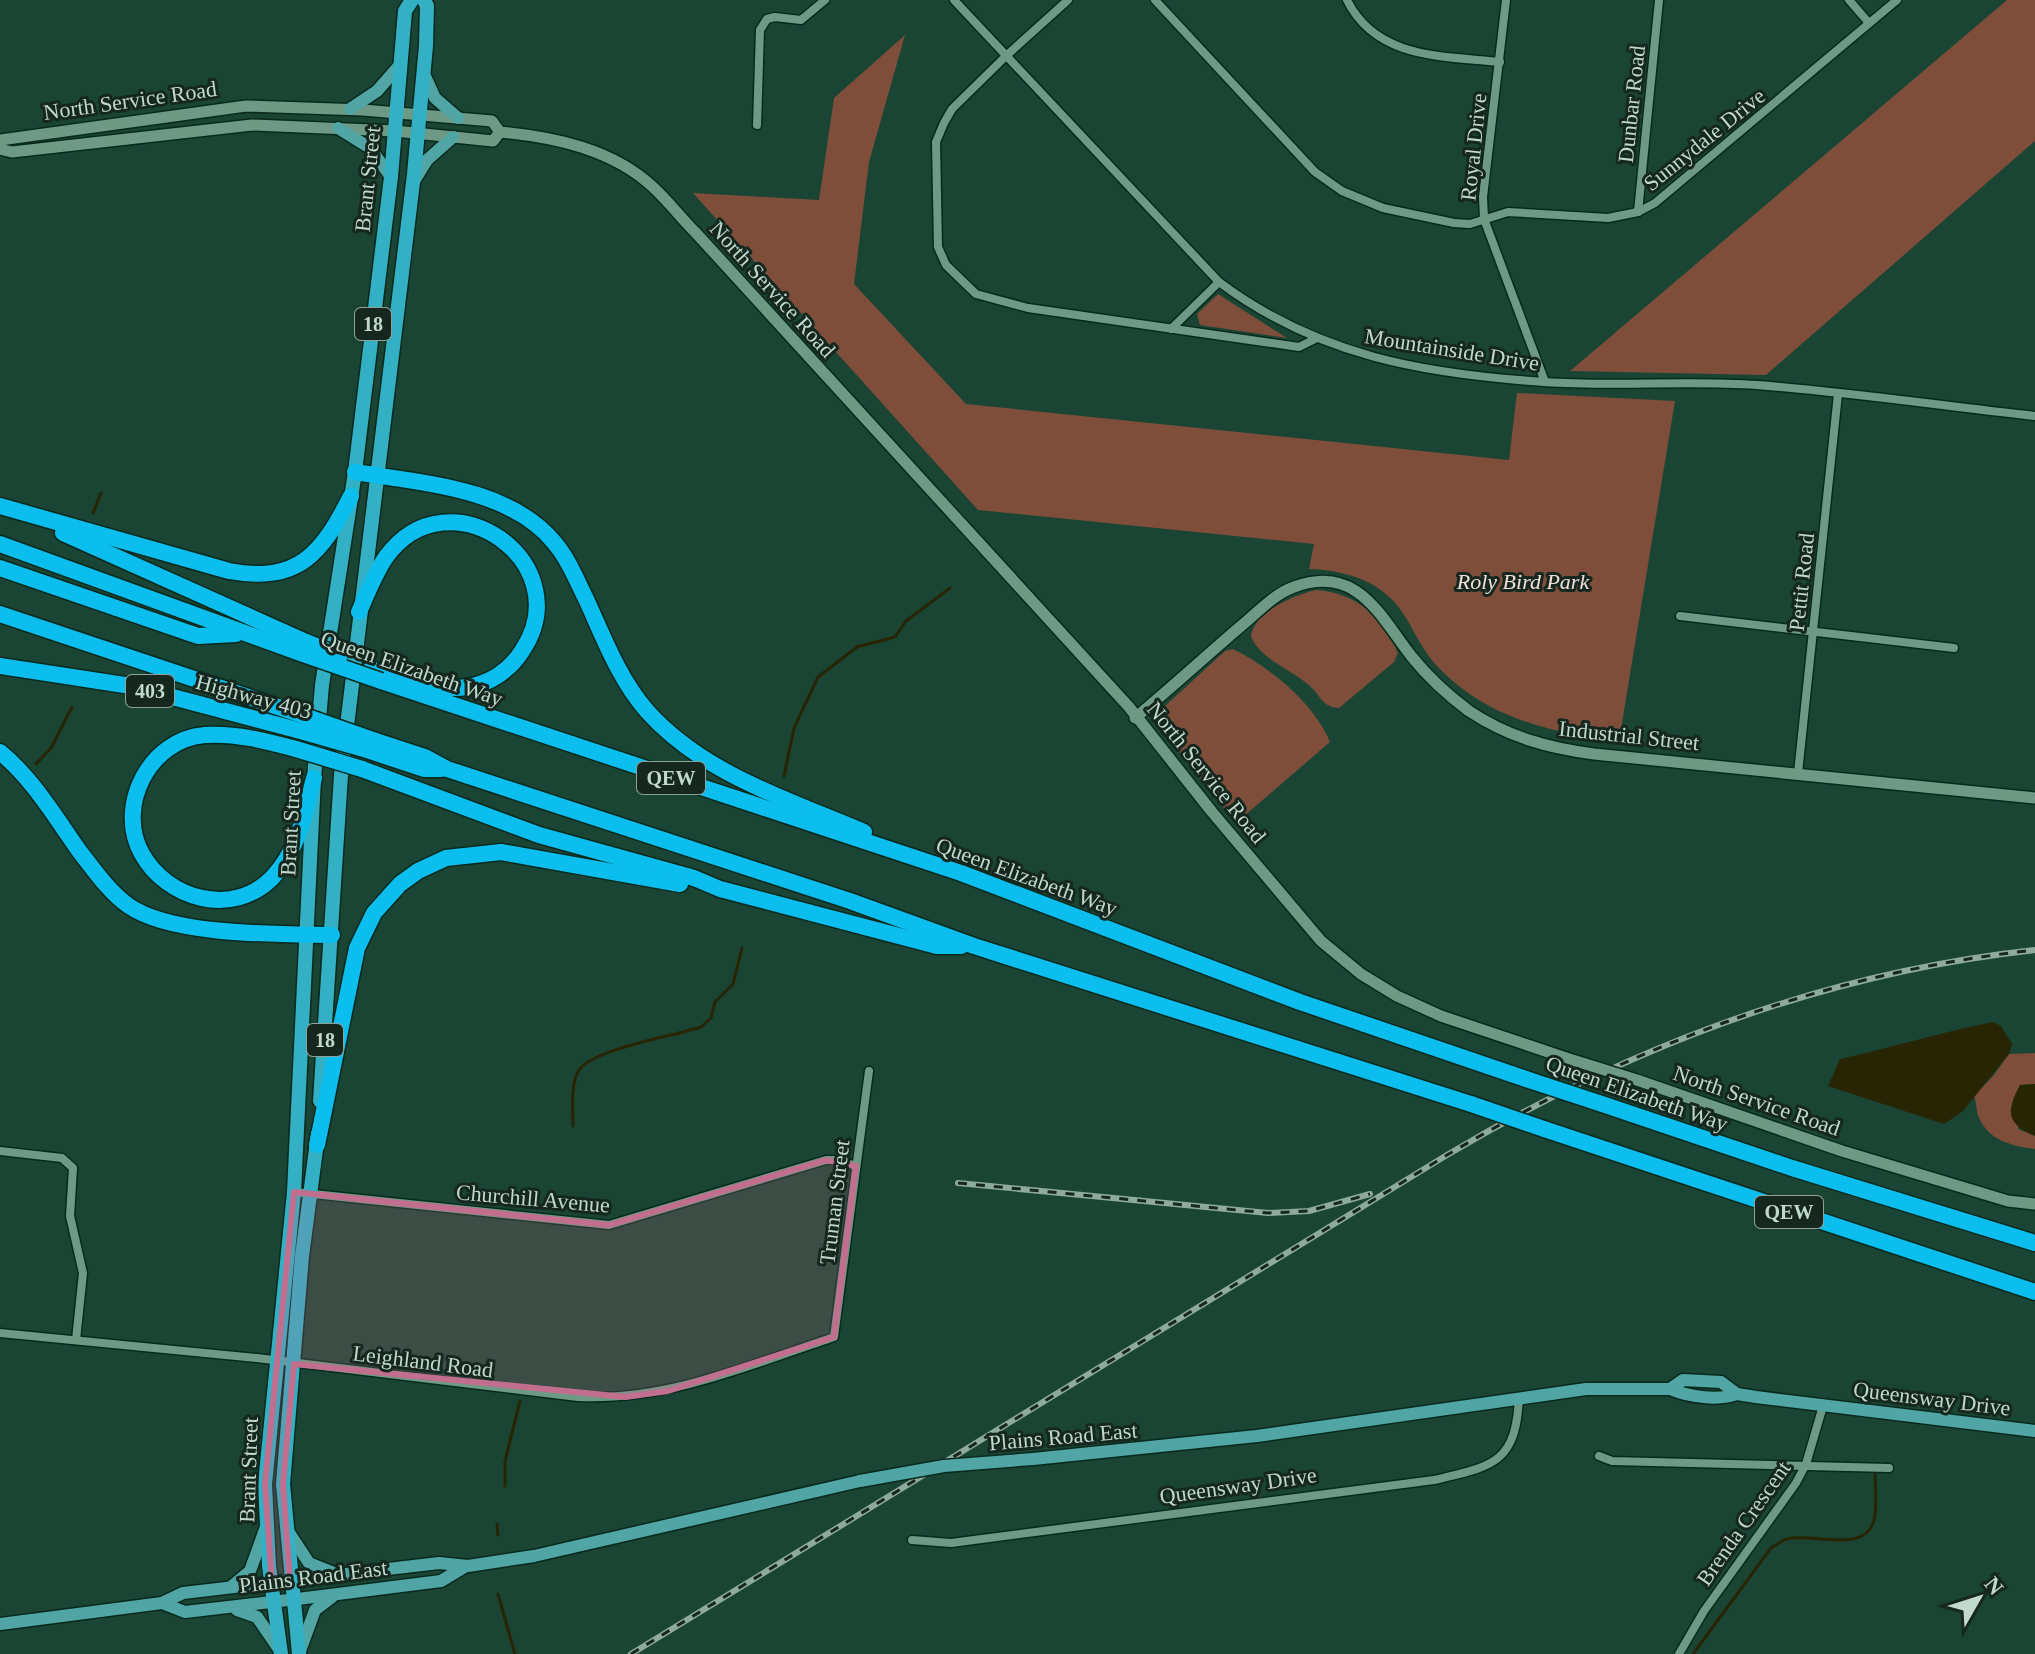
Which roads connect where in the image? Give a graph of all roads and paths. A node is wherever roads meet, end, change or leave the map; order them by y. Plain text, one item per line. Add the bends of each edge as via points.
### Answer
1 (412, 0) edge
2 (424, 0) edge
3 (825, 0) edge
4 (954, 0) edge
5 (1068, 0) edge
6 (1155, 0) edge
7 (1347, 0) edge
8 (1506, 0) edge
9 (1659, 0) edge
10 (1849, 0) edge
11 (1897, 0) edge
12 (1869, 23) junction
13 (1006, 56) junction
14 (1500, 62) junction
15 (399, 66) junction
16 (423, 68) junction
17 (350, 109) junction
18 (396, 112) junction
19 (418, 115) junction
20 (458, 118) junction
21 (757, 125) dead end
22 (338, 128) junction
23 (395, 131) junction
24 (500, 132) junction
25 (417, 134) junction
26 (453, 137) junction
27 (0, 140) edge
28 (0, 149) edge
29 (391, 177) junction
30 (413, 184) junction
31 (1638, 212) junction
32 (1484, 219) junction
33 (1219, 282) junction
34 (1171, 329) junction
35 (1315, 339) junction
36 (1545, 382) junction
37 (1838, 394) junction
38 (2035, 416) edge
39 (355, 472) junction
40 (379, 476) junction
41 (351, 496) junction
42 (0, 508) edge
43 (0, 544) edge
44 (0, 568) edge
45 (359, 612) junction
46 (0, 614) edge
47 (1680, 616) dead end
48 (1814, 632) junction
49 (245, 634) junction
50 (305, 648) junction
51 (1954, 648) dead end
52 (0, 666) edge
53 (376, 675) junction
54 (1135, 718) junction
55 (298, 722) junction
56 (0, 752) edge
57 (1798, 773) junction
58 (314, 778) junction
59 (2035, 798) edge
60 (961, 873) junction
61 (720, 889) junction
62 (308, 934) junction
63 (332, 935) junction
64 (974, 946) junction
65 (869, 1071) dead end
66 (317, 1145) junction
67 (0, 1151) edge
68 (856, 1166) junction
69 (301, 1193) junction
70 (2035, 1204) edge
71 (2035, 1243) edge
72 (2035, 1292) edge
73 (0, 1333) edge
74 (834, 1337) joint
75 (76, 1340) junction
76 (277, 1361) junction
77 (294, 1364) junction
78 (1519, 1397) junction
79 (1823, 1406) junction
80 (2035, 1431) edge
81 (1599, 1456) dead end
82 (1806, 1464) junction
83 (1889, 1468) dead end
84 (267, 1524) junction
85 (285, 1525) junction
86 (912, 1540) dead end
87 (466, 1566) junction
88 (341, 1576) junction
89 (290, 1581) junction
90 (272, 1583) junction
91 (229, 1588) junction
92 (343, 1593) junction
93 (292, 1599) junction
94 (274, 1601) junction
95 (162, 1603) junction
96 (222, 1607) junction
97 (0, 1624) edge
98 (281, 1653) edge
99 (299, 1654) edge
100 (1679, 1654) edge

1 - 15 main road, Brant Street / 18 via 405,11
2 - 16 main road, Brant Street / 18
3 - 21 street via 801,20 775,17 760,30
4 - 13 street, Mountainside Drive
5 - 13 street
6 - 32 street, Sunnydale Drive via 1315,172 1342,191 1383,208 1454,223
7 - 14 street via 1356,18 1392,45 1413,53
8 - 14 street, Royal Drive
9 - 31 street, Dunbar Road
10 - 12 street
11 - 12 street, Sunnydale Drive
12 - 31 street, Sunnydale Drive via 1671,193
13 - 33 street, Mountainside Drive
13 - 34 street via 952,109 936,142 938,247 946,265 960,282 986,297
14 - 32 street, Royal Drive
15 - 17 main road via 377,91
15 - 18 main road, Brant Street / 18
16 - 19 main road, Brant Street / 18
16 - 20 main road via 435,98
17 - 18 street, North Service Road
17 - 27 street, North Service Road via 233,107
18 - 19 street, North Service Road
18 - 23 main road, Brant Street / 18
19 - 20 street, North Service Road
19 - 25 main road, Brant Street / 18
20 - 24 street, North Service Road via 492,121
22 - 23 street, North Service Road
22 - 28 street, North Service Road via 225,125 98,143
22 - 29 main road via 370,148
23 - 25 street, North Service Road
23 - 29 main road, Brant Street / 18
24 - 26 street, North Service Road via 493,141
24 - 54 street, North Service Road via 544,136 602,155 653,187
25 - 26 street, North Service Road
25 - 30 main road, Brant Street / 18
26 - 30 main road via 427,160
29 - 39 main road, Brant Street / 18
30 - 40 main road, Brant Street / 18
31 - 32 street, Sunnydale Drive via 1608,218 1508,212
32 - 36 street, Royal Drive
33 - 34 street
33 - 35 street, Mountainside Drive via 1255,309
34 - 35 street via 1299,347
35 - 36 street, Mountainside Drive via 1389,361
36 - 37 street, Mountainside Drive via 1757,385
37 - 38 street, Mountainside Drive
37 - 48 street, Pettit Road
39 - 40 highway
39 - 41 main road, Brant Street / 18
40 - 45 main road, Brant Street / 18
40 - 60 highway via 490,499 534,523 569,565 633,692 683,745 724,771
41 - 42 highway via 315,554 301,565 268,575 229,571
41 - 58 main road, Brant Street / 18 via 324,671
42 - 50 highway via 79,539
43 - 49 highway
44 - 49 highway, Queen Elizabeth Way / QEW via 198,636
45 - 53 highway via 386,557 421,529 438,524 472,524 501,537 517,552 534,586 536,616 530,640 509,667 483,683 437,687
45 - 63 main road, Brant Street / 18 via 341,775
46 - 55 highway, QEW
47 - 48 street
48 - 51 street
48 - 57 street, Pettit Road
49 - 50 highway, Queen Elizabeth Way / QEW
50 - 53 highway, Queen Elizabeth Way / QEW, bridge
52 - 55 highway, Highway 403 / 403 via 131,686
53 - 60 highway, Queen Elizabeth Way / QEW
54 - 57 street, Industrial Street via 1275,598 1318,582 1341,585 1368,598 1440,687 1495,727 1528,742 1594,754
54 - 70 street, North Service Road, bridge via 1321,941 1361,974 1441,1016 1842,1151 2008,1201
55 - 64 highway, QEW, bridge via 425,757 447,769
56 - 62 highway via 42,797 115,894 139,913 161,922
57 - 59 street, Industrial Street
58 - 61 highway, bridge via 301,831 287,858 271,878 247,893 208,900 184,894 160,879 142,856 133,827 134,795 155,760 202,735 218,735 254,738 362,769 539,835
58 - 62 main road, Brant Street / 18
60 - 71 highway, Queen Elizabeth Way / QEW, bridge via 1300,1002 1792,1168
61 - 64 highway via 937,946
61 - 66 highway via 501,852 446,858 418,871 374,913 357,948
62 - 63 highway
62 - 69 main road, Brant Street / 18
63 - 66 main road, Brant Street / 18
64 - 72 highway, QEW, bridge
65 - 68 street, Truman Street
66 - 69 main road, Brant Street / 18
67 - 75 street via 62,1158 73,1168 70,1216 83,1273
68 - 69 street, Churchill Avenue via 826,1160 609,1225
68 - 74 street, Truman Street
69 - 76 main road, Brant Street / 18
69 - 77 main road, Brant Street / 18
73 - 75 street, Leighland Road
74 - 77 street, Leighland Road via 668,1391 625,1397 578,1397
75 - 76 street, Leighland Road
76 - 77 street, Leighland Road
76 - 84 main road, Brant Street / 18 via 265,1484
77 - 85 main road, Brant Street / 18 via 284,1461
78 - 79 main road, Plains Road East via 1586,1389 1670,1389
78 - 86 street, Queensway Drive via 1517,1429 1506,1450 1480,1469 1434,1480 951,1543
78 - 87 main road, Plains Road East, bridge via 1243,1437 944,1466 615,1540
79 - 80 main road, Queensway Drive
79 - 82 street, Brenda Crescent
81 - 82 street via 1612,1461
82 - 83 street
82 - 100 street, Brenda Crescent
84 - 90 main road, Brant Street / 18
84 - 91 main road via 250,1571
85 - 88 main road via 309,1563
85 - 89 main road, Brant Street / 18
87 - 88 main road, Plains Road East via 439,1563
87 - 92 main road, Plains Road East via 441,1581
88 - 89 main road, Plains Road East
89 - 90 main road, Plains Road East
89 - 93 main road, Brant Street / 18
90 - 91 main road, Plains Road East
90 - 94 main road, Brant Street / 18
91 - 95 main road, Plains Road East via 183,1593
92 - 93 main road, Plains Road East
92 - 99 main road via 315,1610
93 - 94 main road, Plains Road East
93 - 99 main road, Brant Street / 18
94 - 96 main road, Plains Road East
94 - 98 main road, Brant Street / 18
95 - 96 main road, Plains Road East via 185,1612
95 - 97 main road, Plains Road East
96 - 98 main road via 250,1612

